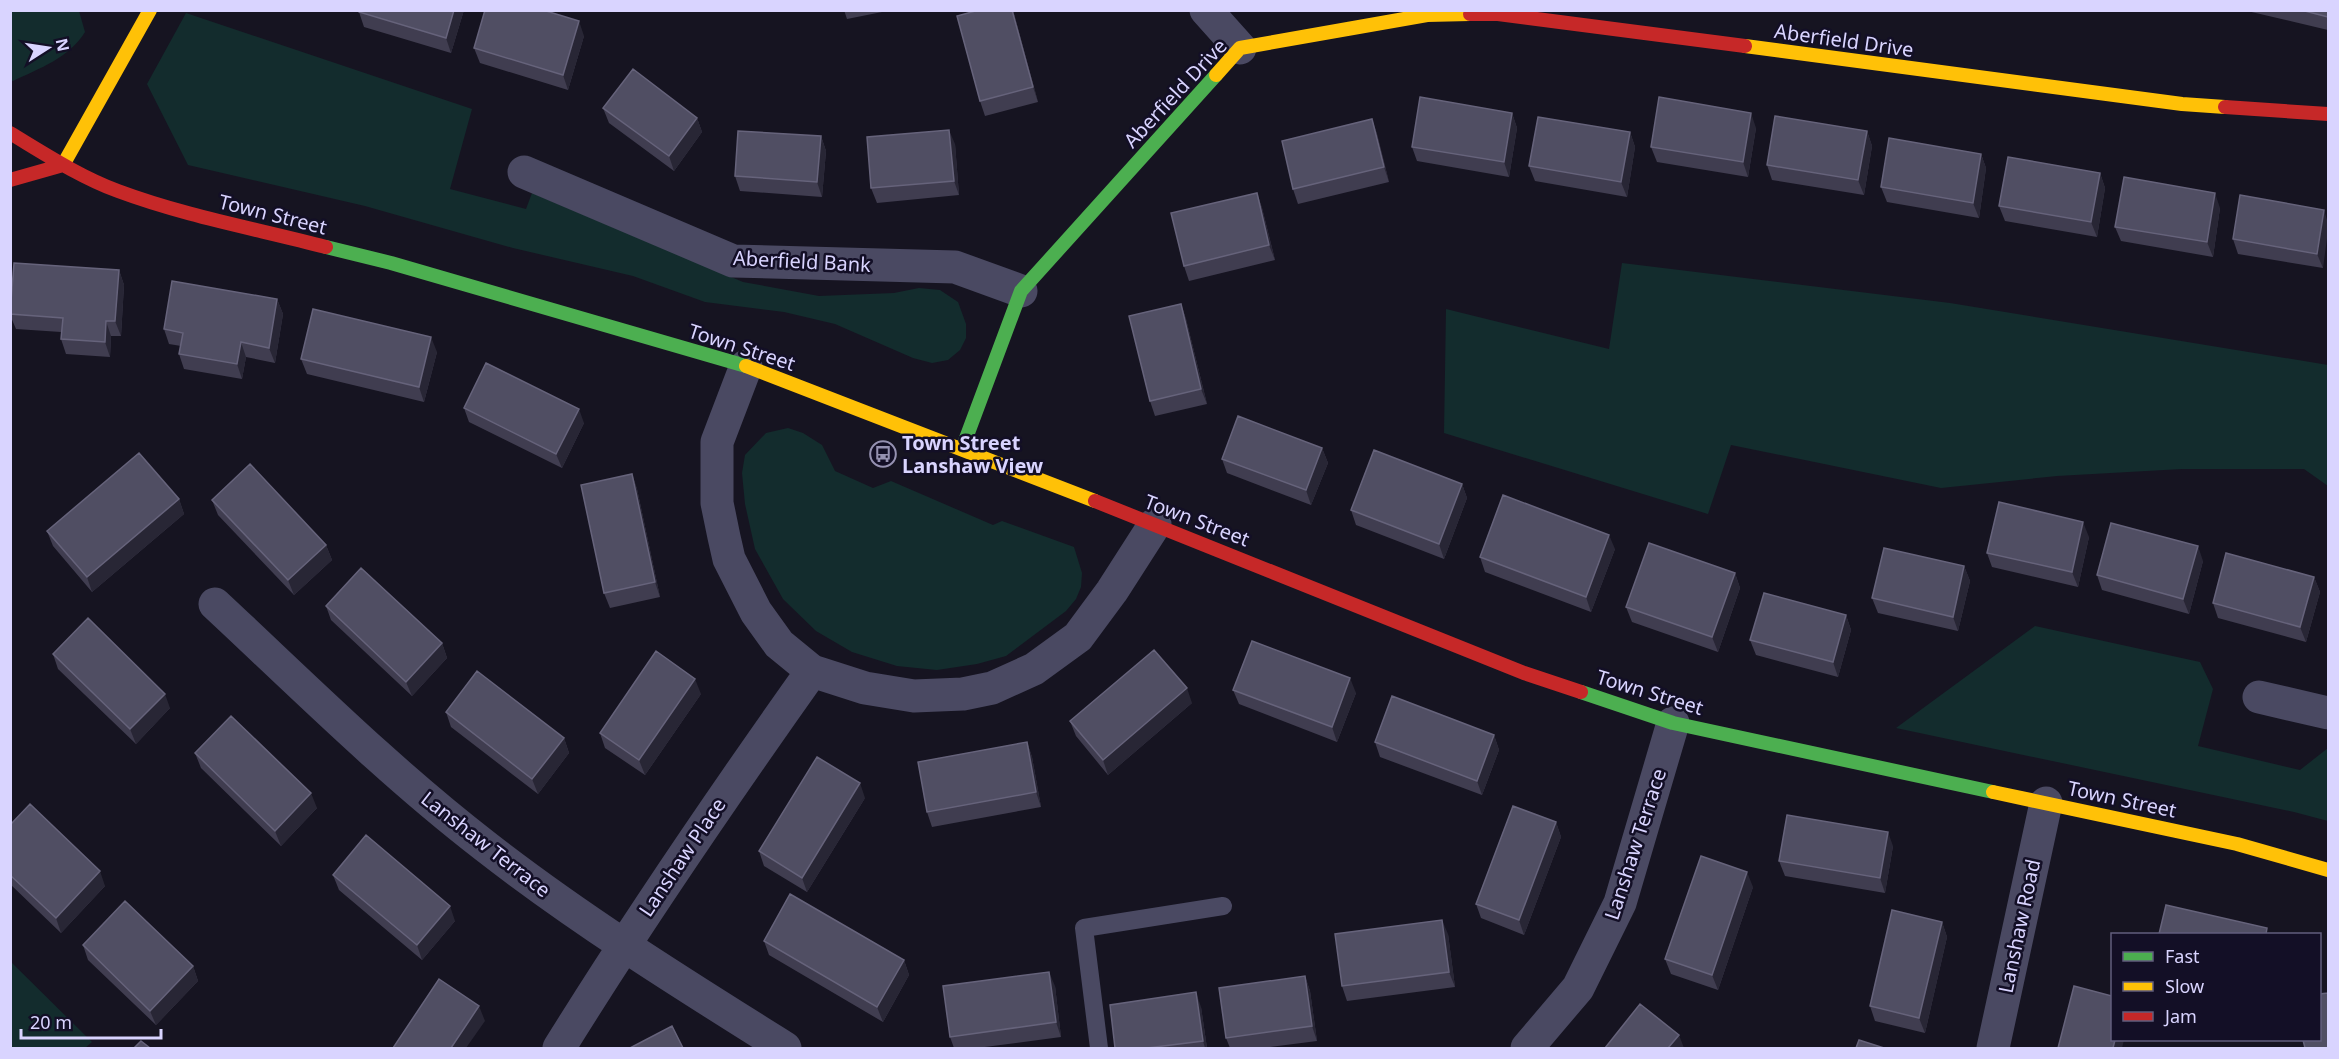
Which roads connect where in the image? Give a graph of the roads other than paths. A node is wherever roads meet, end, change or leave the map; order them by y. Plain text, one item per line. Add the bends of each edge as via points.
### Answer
1 (150, 10) edge
2 (1206, 10) edge
3 (1240, 48) junction
4 (2328, 114) edge
5 (10, 133) edge
6 (63, 165) junction
7 (524, 172) dead end
8 (10, 180) edge
9 (1021, 291) junction
10 (746, 366) junction
11 (962, 449) junction
12 (1155, 524) junction
13 (215, 604) dead end
14 (812, 671) junction
15 (2259, 697) dead end
16 (2328, 713) edge
17 (1673, 723) junction
18 (2046, 803) junction
19 (2328, 870) edge
20 (1223, 906) dead end
21 (622, 945) junction
22 (559, 1048) edge
23 (785, 1048) edge
24 (1099, 1048) edge
25 (1527, 1048) edge
26 (1993, 1048) edge

1 - 6 street
2 - 3 street
3 - 4 street, Aberfield Drive via 1427,15 1498,14 2182,104
3 - 9 street, Aberfield Drive
5 - 6 street, Town Street
6 - 8 street
6 - 10 street, Town Street via 117,191 169,207 391,263
7 - 9 street, Aberfield Bank via 733,261 955,267
9 - 11 street, Aberfield Drive
10 - 11 street, Town Street
10 - 14 street via 717,442 717,503 724,537 729,558 756,612 778,644
11 - 12 street, Town Street
12 - 14 street via 1077,637 1034,669 992,688 963,694 914,696 865,688
12 - 17 street, Town Street via 1524,673
13 - 21 street, Lanshaw Terrace via 427,800
14 - 21 street, Lanshaw Place
15 - 16 street
17 - 18 street, Town Street
17 - 25 street, Lanshaw Terrace via 1620,903 1578,988
18 - 19 street, Town Street via 2237,844
18 - 26 street, Lanshaw Road
20 - 24 lane via 1084,928
21 - 22 street, Lanshaw Place
21 - 23 street, Lanshaw Terrace

